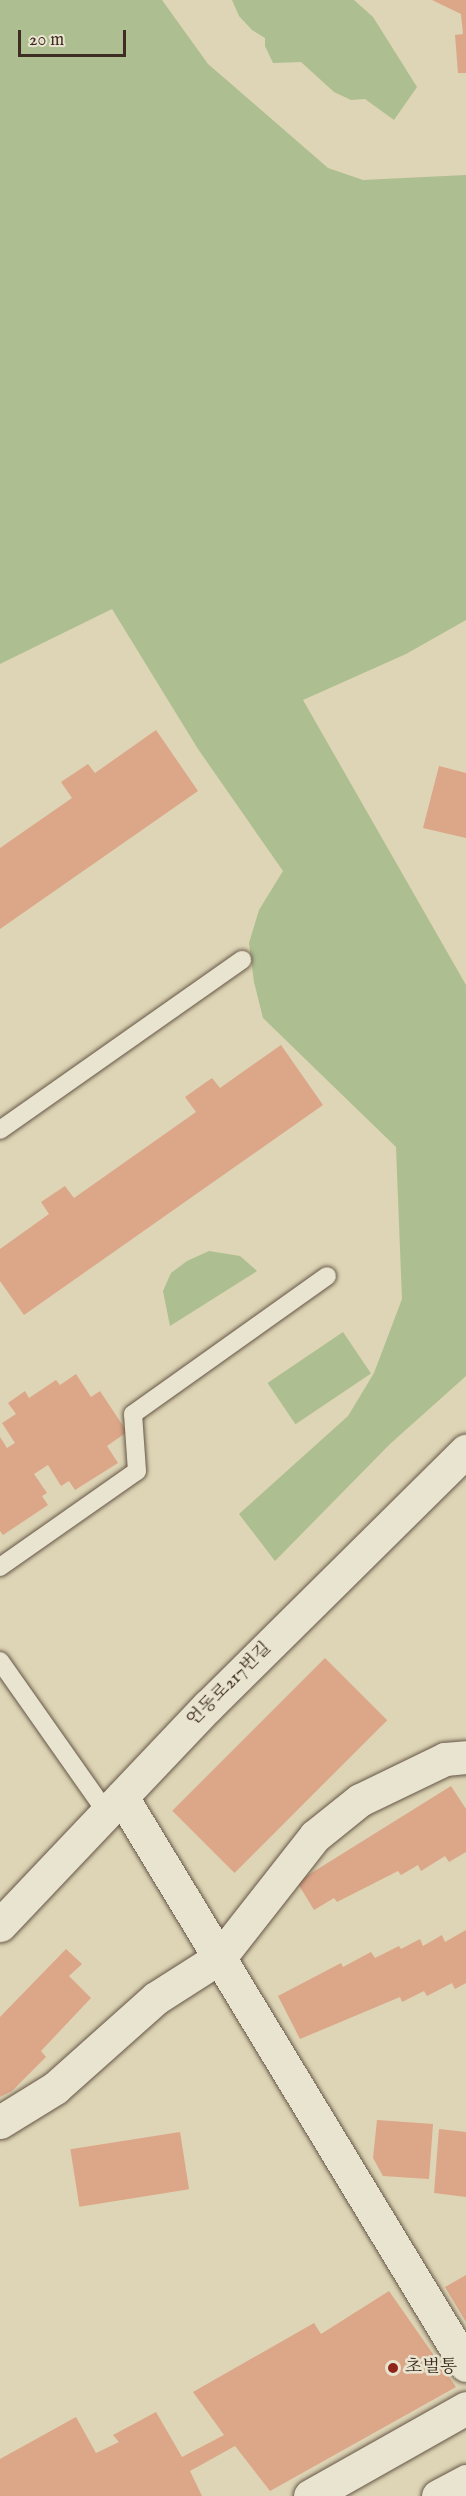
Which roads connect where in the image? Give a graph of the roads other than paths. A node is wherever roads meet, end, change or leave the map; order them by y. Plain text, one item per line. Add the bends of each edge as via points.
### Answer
1 (242, 960) dead end
2 (0, 1130) edge
3 (327, 1276) dead end
4 (466, 1451) edge
5 (0, 1567) edge
6 (0, 1662) edge
7 (466, 1757) edge
8 (114, 1804) junction
9 (0, 1925) edge
10 (220, 1957) junction
11 (0, 2122) edge
12 (466, 2364) edge
13 (466, 2408) edge
14 (466, 2481) edge
15 (310, 2496) edge
16 (438, 2496) edge

1 - 2 lane
3 - 5 lane via 133,1414 137,1471
4 - 8 street, 언동로217번길
6 - 8 lane
7 - 10 street via 445,1759 360,1800 315,1836
8 - 9 street, 언동로217번길
8 - 10 street
10 - 11 street via 156,1998 55,2088
10 - 12 street
13 - 15 street
14 - 16 street

